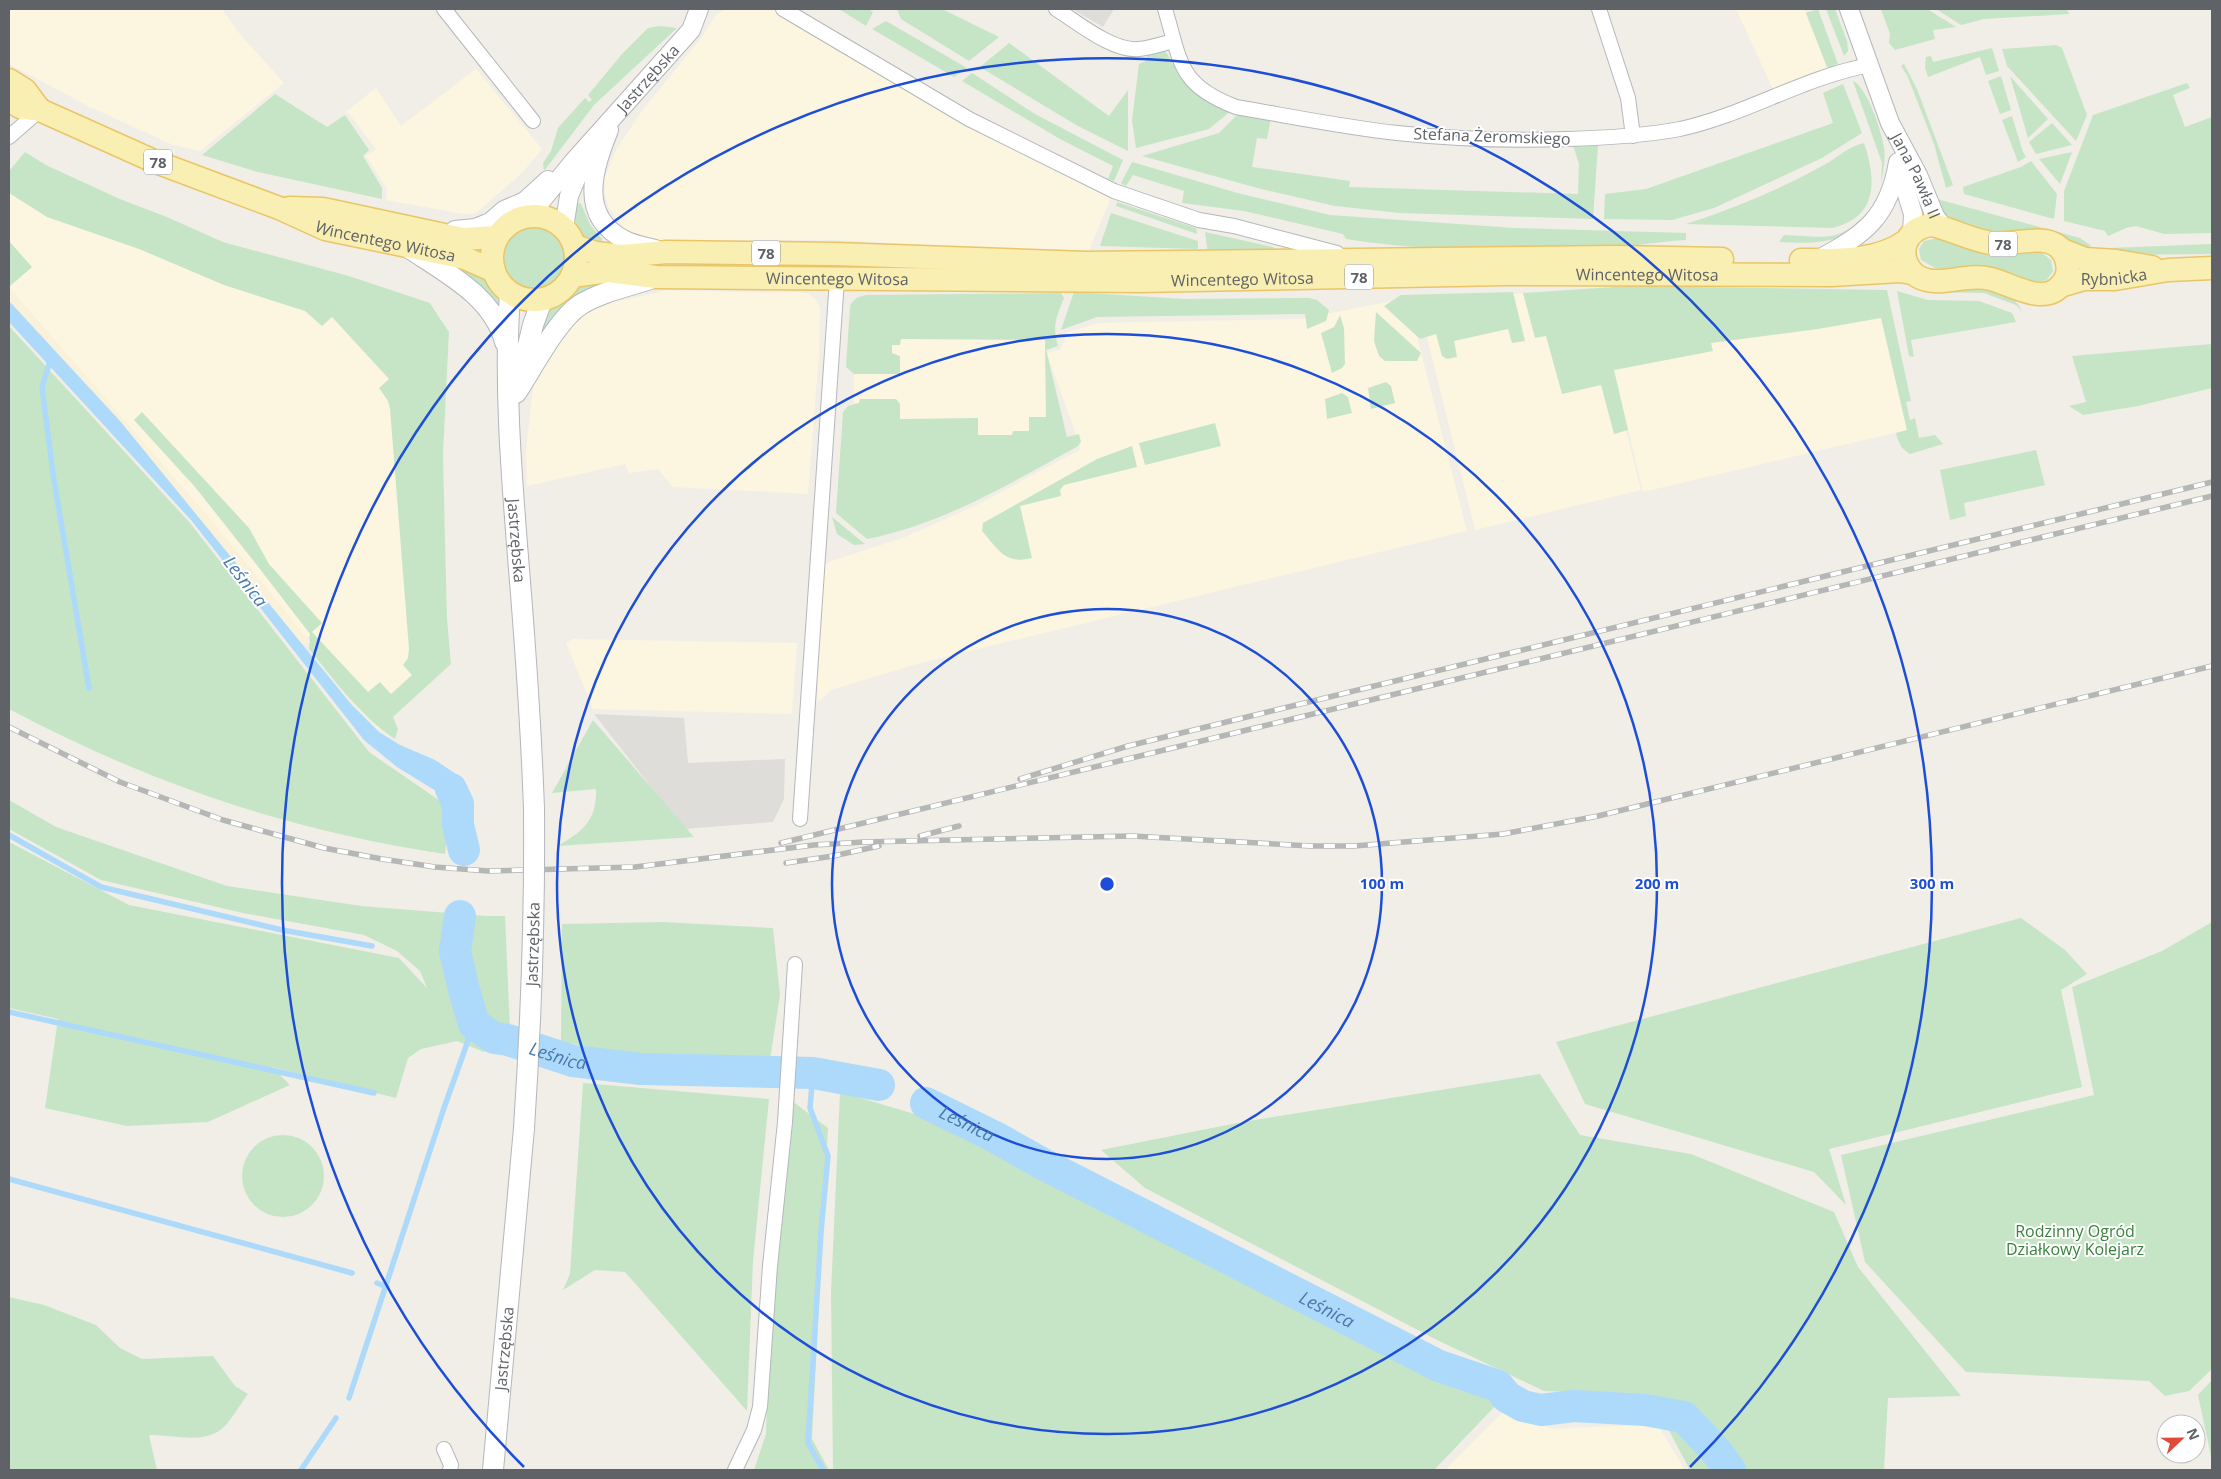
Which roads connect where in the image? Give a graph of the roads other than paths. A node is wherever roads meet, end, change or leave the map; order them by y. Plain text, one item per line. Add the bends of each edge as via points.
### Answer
1 (444, 9) edge
2 (699, 9) edge
3 (783, 9) edge
4 (1056, 9) edge
5 (1164, 9) edge
6 (1599, 9) edge
7 (1849, 9) edge
8 (1173, 41) junction
9 (1870, 65) junction
10 (9, 80) edge
11 (9, 100) edge
12 (40, 110) junction
13 (616, 114) junction
14 (533, 121) dead end
15 (1890, 123) junction
16 (1633, 136) junction
17 (9, 137) edge
18 (591, 144) junction
19 (573, 162) junction
20 (1898, 162) junction
21 (279, 208) junction
22 (529, 216) junction
23 (1943, 227) junction
24 (431, 234) junction
25 (497, 237) junction
26 (569, 237) junction
27 (1909, 237) junction
28 (410, 248) junction
29 (2062, 250) junction
30 (667, 252) junction
31 (1362, 260) junction
32 (1816, 260) junction
33 (2212, 268) edge
34 (2168, 270) junction
35 (494, 271) junction
36 (1912, 273) junction
37 (572, 276) junction
38 (656, 277) junction
39 (836, 279) junction
40 (2060, 286) junction
41 (510, 293) junction
42 (542, 300) junction
43 (506, 349) junction
44 (516, 393) junction
45 (510, 417) junction
46 (800, 819) dead end
47 (795, 964) dead end
48 (444, 1449) dead end
49 (450, 1470) edge
50 (493, 1470) edge
51 (735, 1470) edge

1 - 14 street
2 - 13 street, Jastrzębska via 691,30
3 - 31 street via 969,119 1114,192 1199,220 1234,226
4 - 8 street via 1124,48 1138,49
5 - 8 street, Stefana Żeromskiego
6 - 16 street via 1628,98
7 - 9 street, Jana Pawła II
8 - 16 street, Stefana Żeromskiego via 1189,77 1201,91 1236,107 1395,133 1457,138 1538,140
9 - 15 street, Jana Pawła II
9 - 16 street, Stefana Żeromskiego via 1704,122
10 - 12 main road, Wincentego Witosa / 78 via 25,90
11 - 12 main road, Wincentego Witosa / 78 via 20,107
12 - 17 street
12 - 21 main road, Wincentego Witosa / 78 via 156,162
13 - 18 street, Jastrzębska
13 - 30 street via 594,171 596,205 604,221 621,237
15 - 20 street, Jana Pawła II
15 - 23 street, Jana Pawła II
18 - 19 street, Jastrzębska
18 - 26 street, Jastrzębska via 569,196
19 - 22 street, Jastrzębska
19 - 24 street via 525,200 504,210 485,225
20 - 27 street, Jana Pawła II via 1913,214
20 - 32 street via 1890,196 1874,222 1856,238
21 - 24 main road, Wincentego Witosa / 78 via 323,209
21 - 28 main road, Wincentego Witosa / 78 via 325,229
22 - 25 main road via 510,224
22 - 26 main road, 78 via 550,219
23 - 27 main road, 78 via 1926,225
23 - 29 main road, 78 via 1992,244 2041,240 2056,244
24 - 25 main road, Wincentego Witosa / 78 via 462,239
25 - 35 main road via 492,256
26 - 30 main road, Wincentego Witosa / 78 via 596,252 622,256
26 - 37 main road via 576,262
27 - 32 main road, Wincentego Witosa / 78 via 1889,251 1862,258
27 - 36 main road via 1904,256
28 - 35 main road, Wincentego Witosa / 78 via 465,258
28 - 43 main road via 464,285 485,305 496,319
29 - 34 main road, Rybnicka / 78 via 2084,259
29 - 40 main road via 2068,271
30 - 31 main road, Wincentego Witosa / 78 via 1086,263
31 - 32 main road, Wincentego Witosa / 78 via 1616,257
33 - 34 main road, Rybnicka / 78
34 - 40 main road, Rybnicka / 78 via 2115,279 2074,280
35 - 41 main road via 500,284
36 - 39 main road, Wincentego Witosa / 78 via 1838,276 1505,274 1140,281
36 - 40 main road, 78 via 1928,281 1989,278 2038,294 2054,291
37 - 38 main road, Wincentego Witosa / 78 via 622,272
37 - 42 main road via 560,293
38 - 39 main road, Wincentego Witosa / 78
38 - 44 main road via 578,306 562,322
39 - 46 street
41 - 42 main road via 528,300
41 - 43 main road, Jastrzębska
42 - 44 main road, Jastrzębska
43 - 45 main road, Jastrzębska
44 - 45 main road, Jastrzębska
45 - 50 main road, Jastrzębska, bridge via 510,458 531,723 534,954 524,1128
47 - 51 street via 760,1407 754,1430
48 - 49 street via 452,1465

